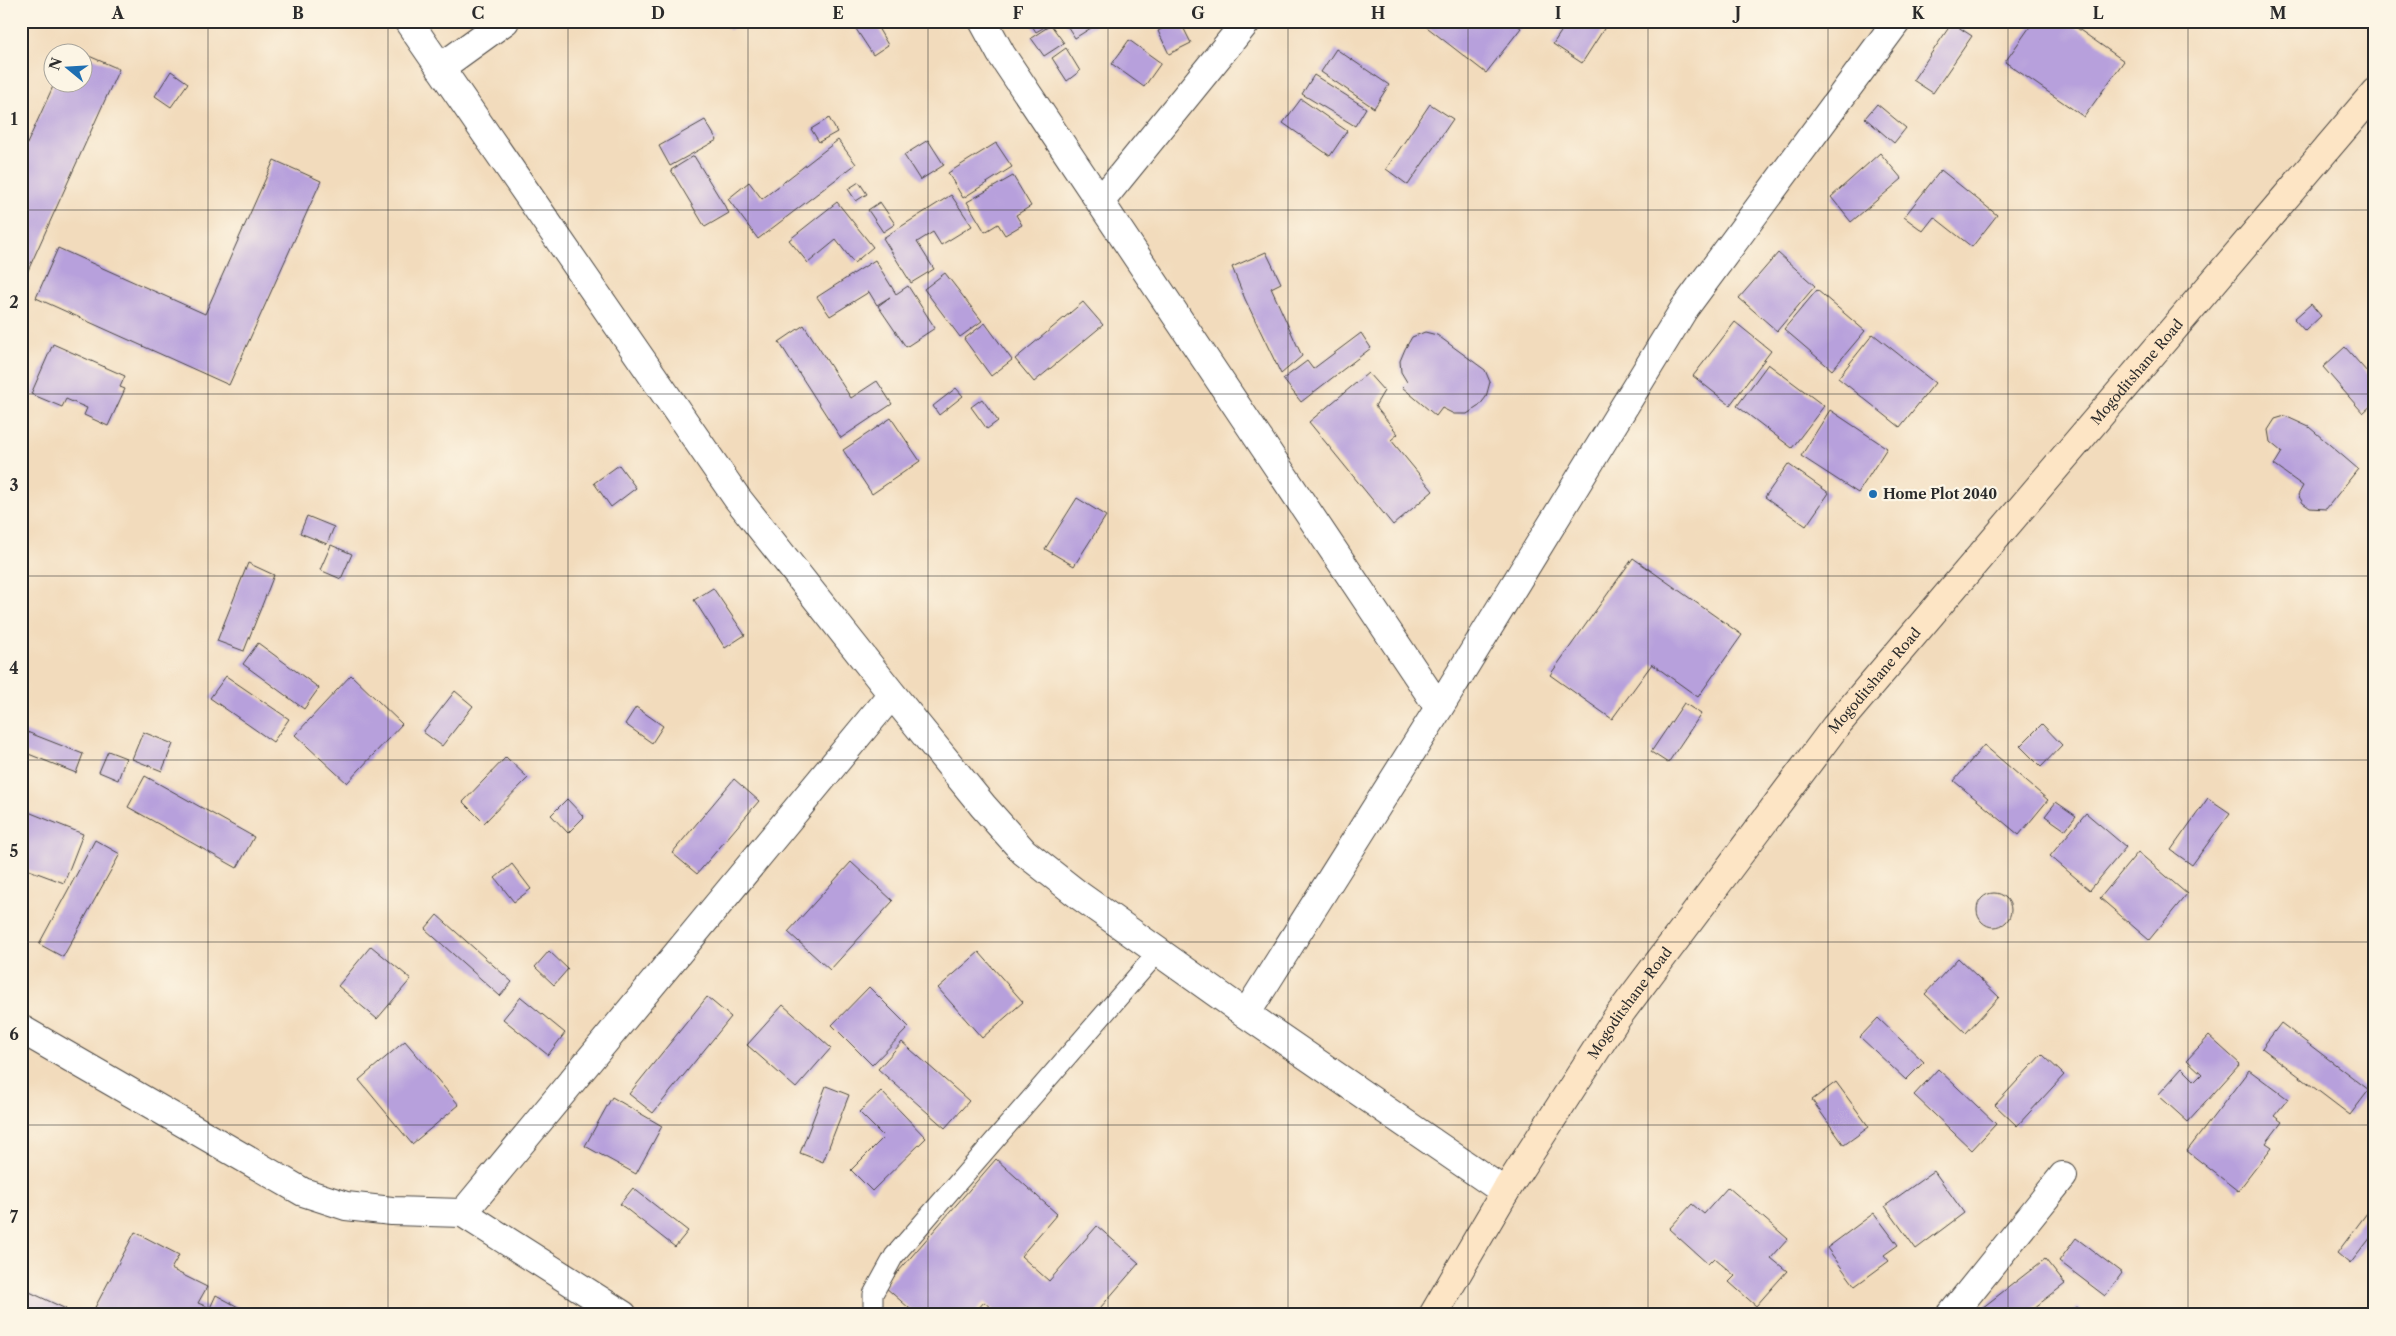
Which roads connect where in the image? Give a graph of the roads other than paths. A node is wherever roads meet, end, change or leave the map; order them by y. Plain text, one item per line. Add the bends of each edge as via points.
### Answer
1 (408, 21) edge
2 (505, 21) edge
3 (983, 21) edge
4 (1247, 21) edge
5 (1898, 21) edge
6 (440, 68) junction
7 (2375, 92) edge
8 (1100, 202) junction
9 (892, 694) junction
10 (1439, 708) junction
11 (1158, 952) junction
12 (1246, 1014) junction
13 (21, 1029) edge
14 (2062, 1176) dead end
15 (1505, 1192) junction
16 (463, 1213) junction
17 (622, 1315) edge
18 (873, 1315) edge
19 (1433, 1315) edge
20 (1951, 1315) edge

1 - 6 street
2 - 6 street
3 - 8 street via 1001,54
4 - 8 street
5 - 10 street via 1684,309
6 - 9 street via 738,498
7 - 15 main road, Mogoditshane Road via 1835,727 1616,1019
8 - 10 street
9 - 11 street via 1024,852
9 - 16 street
10 - 12 street
11 - 12 street
11 - 18 lane via 894,1256 873,1294
12 - 15 street
13 - 16 street via 303,1192 346,1206
14 - 20 street
15 - 19 main road, Mogoditshane Road
16 - 17 street

